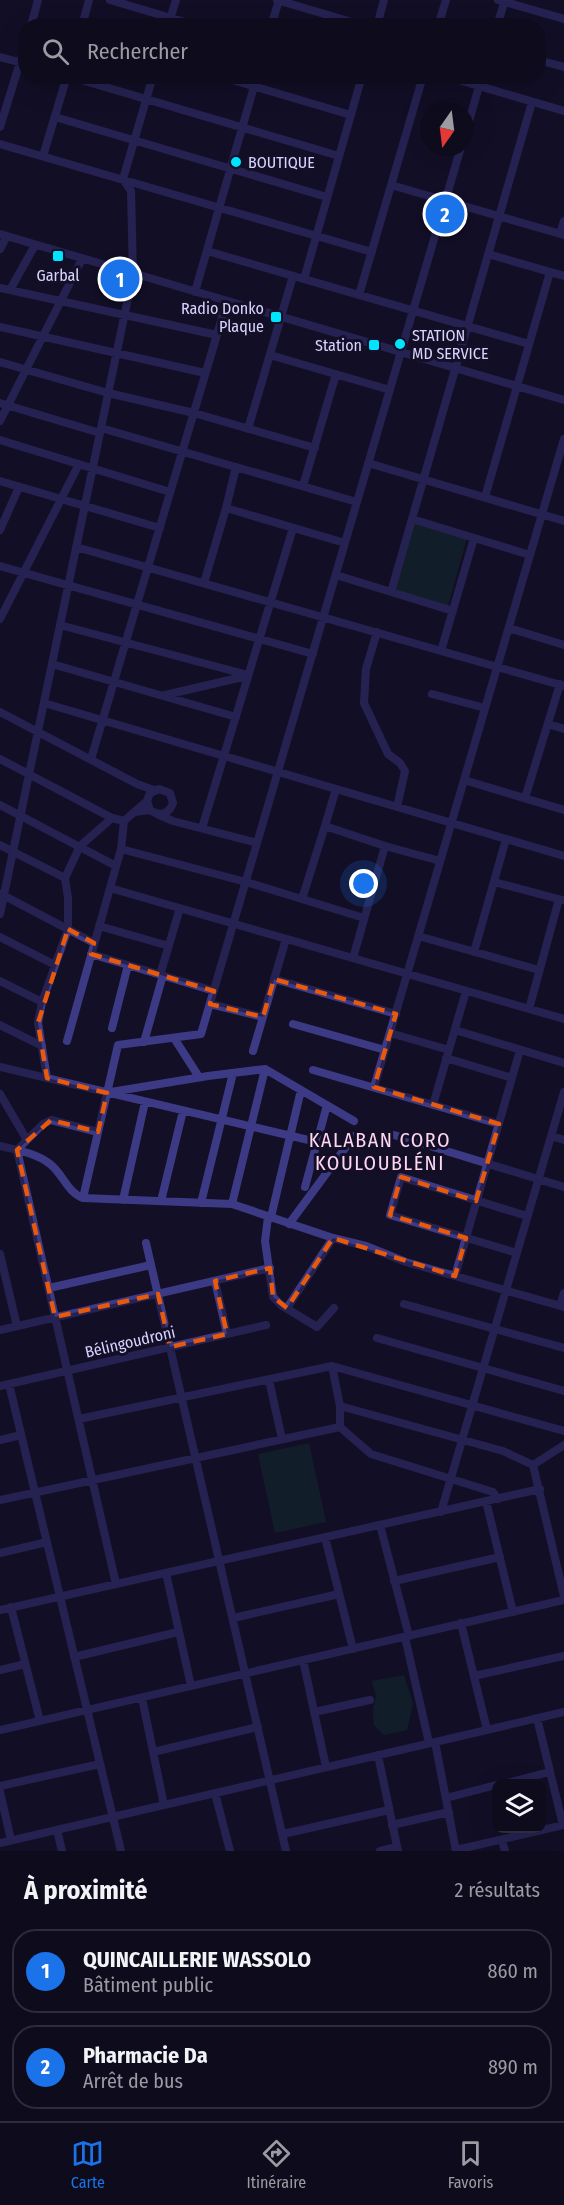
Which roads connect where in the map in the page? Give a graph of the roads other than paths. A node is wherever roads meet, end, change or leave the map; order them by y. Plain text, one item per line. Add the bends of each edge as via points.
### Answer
1 (38, 0) edge
2 (89, 0) edge
3 (110, 0) edge
4 (176, 0) edge
5 (278, 0) edge
6 (384, 0) edge
7 (446, 0) edge
8 (502, 1) edge
9 (33, 18) edge
10 (84, 18) edge
11 (158, 18) edge
12 (170, 18) edge
13 (274, 18) edge
14 (338, 18) edge
15 (379, 18) edge
16 (440, 18) edge
17 (499, 18) edge
18 (564, 19) edge
19 (0, 57) edge
20 (18, 62) edge
21 (546, 62) edge
22 (564, 68) edge
23 (18, 75) edge
24 (65, 84) edge
25 (95, 84) edge
26 (151, 84) edge
27 (244, 84) edge
28 (255, 84) edge
29 (360, 84) edge
30 (421, 84) edge
31 (470, 84) edge
32 (480, 84) edge
33 (254, 87) junction
34 (479, 87) junction
35 (147, 99) junction
36 (532, 102) junction
37 (474, 104) edge
38 (564, 111) edge
39 (351, 115) junction
40 (54, 117) junction
41 (0, 127) edge
42 (242, 127) junction
43 (134, 141) junction
44 (0, 144) edge
45 (43, 156) junction
46 (339, 156) junction
47 (458, 156) edge
48 (230, 168) junction
49 (123, 179) junction
50 (392, 185) junction
51 (327, 197) junction
52 (446, 199) junction
53 (219, 207) junction
54 (499, 216) junction
55 (564, 220) edge
56 (3, 235) edge
57 (562, 235) edge
58 (316, 236) junction
59 (34, 245) junction
60 (0, 249) edge
61 (207, 251) junction
62 (372, 252) junction
63 (488, 254) junction
64 (82, 259) junction
65 (550, 272) junction
66 (133, 274) junction
67 (293, 276) junction
68 (564, 276) edge
69 (304, 279) junction
70 (0, 288) edge
71 (10, 290) junction
72 (195, 292) junction
73 (359, 295) junction
74 (61, 301) junction
75 (227, 301) junction
76 (413, 311) junction
77 (124, 315) junction
78 (281, 317) junction
79 (468, 326) junction
80 (0, 327) edge
81 (217, 335) junction
82 (43, 337) junction
83 (529, 344) junction
84 (401, 352) junction
85 (116, 353) junction
86 (270, 355) junction
87 (0, 362) edge
88 (456, 368) junction
89 (26, 369) junction
90 (206, 374) junction
91 (336, 374) junction
92 (517, 386) junction
93 (390, 390) junction
94 (108, 393) junction
95 (564, 400) edge
96 (4, 404) edge
97 (194, 413) junction
98 (0, 421) edge
99 (248, 429) junction
100 (100, 430) junction
101 (564, 439) edge
102 (0, 440) edge
103 (315, 448) junction
104 (182, 451) junction
105 (369, 463) junction
106 (79, 464) junction
107 (236, 467) junction
108 (93, 468) junction
109 (423, 479) junction
110 (0, 481) edge
111 (303, 486) junction
112 (19, 487) junction
113 (170, 492) junction
114 (485, 497) junction
115 (62, 499) junction
116 (357, 502) junction
117 (85, 506) junction
118 (226, 508) junction
119 (542, 514) junction
120 (412, 519) junction
121 (564, 520) edge
122 (159, 528) junction
123 (293, 528) junction
124 (0, 530) edge
125 (474, 537) junction
126 (345, 543) junction
127 (76, 547) junction
128 (530, 555) junction
129 (0, 566) edge
130 (148, 567) junction
131 (24, 573) junction
132 (336, 575) junction
133 (204, 583) junction
134 (68, 585) junction
135 (391, 592) junction
136 (271, 601) junction
137 (137, 604) junction
138 (453, 611) junction
139 (323, 617) junction
140 (0, 619) edge
141 (60, 625) junction
142 (509, 628) junction
143 (376, 632) junction
144 (259, 639) junction
145 (125, 642) junction
146 (564, 645) edge
147 (441, 651) junction
148 (313, 654) junction
149 (52, 664) junction
150 (497, 667) junction
151 (248, 675) junction
152 (114, 682) junction
153 (562, 685) edge
154 (432, 694) dead end
155 (163, 696) junction
156 (44, 704) junction
157 (485, 708) junction
158 (0, 712) edge
159 (236, 717) junction
160 (102, 721) junction
161 (548, 724) junction
162 (564, 729) edge
163 (38, 732) junction
164 (224, 756) junction
165 (0, 759) edge
166 (91, 759) junction
167 (278, 772) junction
168 (29, 775) junction
169 (464, 780) junction
170 (336, 789) junction
171 (149, 796) junction
172 (525, 798) junction
173 (0, 805) edge
174 (397, 807) junction
175 (150, 810) junction
176 (564, 810) edge
177 (168, 811) junction
178 (135, 812) junction
179 (159, 815) junction
180 (21, 816) junction
181 (112, 818) junction
182 (124, 821) junction
183 (173, 821) junction
184 (452, 823) junction
185 (325, 826) junction
186 (202, 828) junction
187 (506, 839) junction
188 (257, 843) junction
189 (0, 845) edge
190 (80, 846) junction
191 (385, 846) junction
192 (121, 849) junction
193 (13, 852) junction
194 (564, 856) edge
195 (440, 861) junction
196 (116, 866) junction
197 (65, 878) junction
198 (246, 882) junction
199 (494, 882) junction
200 (110, 888) junction
201 (2, 894) edge
202 (302, 899) junction
203 (562, 899) edge
204 (180, 908) junction
205 (0, 915) edge
206 (364, 918) junction
207 (234, 924) junction
208 (99, 926) junction
209 (68, 929) junction
210 (418, 936) junction
211 (0, 937) edge
212 (286, 939) junction
213 (94, 943) junction
214 (169, 946) junction
215 (474, 952) junction
216 (91, 954) junction
217 (353, 958) junction
218 (56, 964) junction
219 (128, 965) junction
220 (539, 970) junction
221 (407, 974) junction
222 (162, 975) junction
223 (274, 979) junction
224 (0, 981) edge
225 (214, 991) junction
226 (466, 991) junction
227 (42, 1002) junction
228 (210, 1004) junction
229 (529, 1009) junction
230 (396, 1014) junction
231 (263, 1017) junction
232 (564, 1019) edge
233 (293, 1024) dead end
234 (0, 1025) edge
235 (112, 1028) dead end
236 (455, 1030) junction
237 (390, 1033) junction
238 (174, 1038) junction
239 (67, 1041) dead end
240 (144, 1042) junction
241 (42, 1046) junction
242 (385, 1050) junction
243 (520, 1050) junction
244 (253, 1051) dead end
245 (448, 1054) junction
246 (564, 1063) edge
247 (0, 1067) edge
248 (265, 1069) junction
249 (313, 1070) dead end
250 (233, 1073) junction
251 (199, 1077) junction
252 (47, 1078) junction
253 (512, 1078) junction
254 (374, 1088) junction
255 (301, 1090) junction
256 (564, 1092) edge
257 (107, 1093) junction
258 (0, 1094) edge
259 (145, 1102) junction
260 (327, 1105) junction
261 (433, 1105) junction
262 (183, 1111) junction
263 (221, 1120) junction
264 (354, 1121) dead end
265 (499, 1124) junction
266 (251, 1127) junction
267 (98, 1132) junction
268 (394, 1135) dead end
269 (290, 1136) junction
270 (354, 1136) dead end
271 (551, 1136) junction
272 (27, 1140) junction
273 (564, 1140) edge
274 (317, 1142) junction
275 (0, 1146) edge
276 (17, 1150) junction
277 (487, 1163) junction
278 (538, 1179) junction
279 (305, 1187) dead end
280 (564, 1187) edge
281 (82, 1198) junction
282 (123, 1200) junction
283 (477, 1200) junction
284 (161, 1201) junction
285 (201, 1203) junction
286 (232, 1204) junction
287 (527, 1216) junction
288 (269, 1217) junction
289 (289, 1224) junction
290 (333, 1238) junction
291 (466, 1238) junction
292 (146, 1243) dead end
293 (517, 1253) junction
294 (0, 1254) edge
295 (151, 1265) junction
296 (270, 1268) junction
297 (455, 1276) junction
298 (215, 1281) junction
299 (49, 1288) junction
300 (506, 1291) junction
301 (564, 1293) edge
302 (158, 1294) junction
303 (404, 1304) dead end
304 (562, 1307) edge
305 (287, 1308) junction
306 (334, 1308) dead end
307 (55, 1317) junction
308 (266, 1325) dead end
309 (16, 1326) junction
310 (495, 1328) junction
311 (0, 1330) edge
312 (227, 1334) junction
313 (377, 1338) dead end
314 (170, 1347) junction
315 (564, 1348) edge
316 (332, 1366) junction
317 (483, 1369) junction
318 (67, 1370) junction
319 (269, 1380) junction
320 (4, 1385) edge
321 (564, 1391) edge
322 (182, 1398) junction
323 (340, 1406) junction
324 (472, 1406) junction
325 (79, 1419) junction
326 (340, 1427) junction
327 (564, 1431) edge
328 (21, 1435) junction
329 (282, 1439) junction
330 (0, 1440) edge
331 (462, 1440) junction
332 (564, 1445) edge
333 (196, 1458) junction
334 (533, 1465) junction
335 (450, 1479) junction
336 (92, 1480) junction
337 (540, 1490) junction
338 (35, 1492) junction
339 (498, 1499) junction
340 (0, 1500) edge
341 (486, 1501) junction
342 (441, 1512) junction
343 (380, 1525) junction
344 (325, 1537) junction
345 (47, 1542) junction
346 (0, 1553) edge
347 (500, 1557) junction
348 (220, 1561) junction
349 (166, 1573) junction
350 (394, 1581) junction
351 (116, 1584) junction
352 (339, 1594) junction
353 (60, 1596) junction
354 (564, 1598) edge
355 (11, 1607) junction
356 (0, 1610) edge
357 (513, 1612) junction
358 (233, 1618) junction
359 (461, 1623) junction
360 (178, 1632) junction
361 (407, 1636) junction
362 (353, 1649) junction
363 (564, 1656) edge
364 (74, 1657) junction
365 (303, 1660) junction
366 (25, 1664) junction
367 (0, 1670) edge
368 (246, 1673) junction
369 (474, 1676) junction
370 (191, 1686) junction
371 (142, 1698) junction
372 (370, 1700) dead end
373 (87, 1710) junction
374 (314, 1712) junction
375 (564, 1712) edge
376 (537, 1718) junction
377 (40, 1721) junction
378 (258, 1727) junction
379 (0, 1730) edge
380 (487, 1730) junction
381 (432, 1743) junction
382 (153, 1752) junction
383 (378, 1755) junction
384 (100, 1764) junction
385 (326, 1767) junction
386 (549, 1772) junction
387 (523, 1779) edge
388 (271, 1780) junction
389 (0, 1786) edge
390 (492, 1786) edge
391 (0, 1792) edge
392 (215, 1793) junction
393 (446, 1798) junction
394 (164, 1805) junction
395 (389, 1810) junction
396 (449, 1812) junction
397 (113, 1817) junction
398 (392, 1825) junction
399 (564, 1825) edge
400 (57, 1830) junction
401 (283, 1834) junction
402 (11, 1840) junction
403 (502, 1840) junction
404 (0, 1843) edge
405 (397, 1849) edge
406 (227, 1850) edge
407 (62, 1851) edge
408 (121, 1851) edge
409 (286, 1851) edge
410 (380, 1851) edge
411 (456, 1851) edge
412 (505, 1851) edge

1 - 9 street
2 - 10 street
3 - 11 street
4 - 12 street
5 - 13 street
5 - 14 street
6 - 15 street
7 - 16 street
8 - 17 street
8 - 18 street
19 - 20 street
21 - 22 street
23 - 41 street
24 - 40 street
25 - 35 street
26 - 35 street
27 - 33 street
28 - 33 street
29 - 39 street
30 - 50 street
31 - 34 street
32 - 34 street
33 - 39 street
33 - 42 street
34 - 36 street
34 - 37 street
35 - 42 street
35 - 43 street
36 - 38 street
36 - 54 street
39 - 46 street
40 - 43 street
40 - 45 street
42 - 46 street
42 - 48 street
43 - 48 street
43 - 49 street
44 - 45 street
45 - 49 street
46 - 51 street
47 - 52 street
48 - 51 street
48 - 53 street
49 - 53 street
49 - 66 street via 131,191
50 - 52 street
50 - 62 street
51 - 58 street
52 - 54 street
52 - 76 street
53 - 58 street
53 - 61 street
54 - 57 street
54 - 63 street
55 - 57 street
56 - 59 street
56 - 60 street
58 - 62 street
58 - 69 street
59 - 64 street
59 - 71 street
61 - 67 street
61 - 72 street
62 - 73 street
63 - 65 street
63 - 79 street
64 - 66 street
64 - 74 street
65 - 68 street
65 - 83 street
66 - 72 street
66 - 77 street
67 - 69 street
67 - 78 street
69 - 73 street
70 - 71 street
71 - 74 street
72 - 75 street
73 - 76 street
74 - 77 street
74 - 82 street
75 - 78 street
75 - 81 street
76 - 79 street
76 - 84 street
77 - 81 street
77 - 85 street
78 - 84 street
78 - 86 street
79 - 83 street
79 - 88 street
80 - 82 street
81 - 90 street
82 - 85 street
82 - 89 street
83 - 92 street
84 - 88 street
84 - 93 street
85 - 90 street
85 - 94 street
86 - 91 street
86 - 99 street
87 - 89 street
88 - 92 street
88 - 109 street
89 - 94 street
89 - 96 street
90 - 97 street
91 - 93 street
91 - 103 street
92 - 95 street
92 - 114 street
93 - 105 street
94 - 97 street
94 - 100 street
96 - 98 street
96 - 100 street
97 - 99 street
97 - 104 street
99 - 103 street
100 - 104 street
100 - 108 street
101 - 119 street
102 - 106 street
103 - 111 street
104 - 107 street
104 - 113 street
105 - 109 street
105 - 116 street
106 - 108 street
106 - 115 street
107 - 111 street
107 - 118 street
108 - 113 street
108 - 117 street
109 - 114 street
109 - 120 street
110 - 112 street
111 - 116 street
112 - 115 street
112 - 124 street
113 - 122 street
114 - 119 street
115 - 117 street
115 - 131 street
116 - 126 street
117 - 122 street
117 - 127 street
118 - 123 street
118 - 133 street
119 - 121 street
119 - 128 street
120 - 125 street
120 - 135 street
122 - 130 street
123 - 126 street
123 - 136 street
125 - 128 street
125 - 138 street
126 - 132 street
127 - 130 street
127 - 134 street
128 - 142 street
129 - 131 street
130 - 133 street
130 - 137 street
131 - 134 street
131 - 140 street
132 - 135 street
132 - 139 street
133 - 136 street
134 - 137 street
134 - 141 street
135 - 138 street
136 - 139 street
136 - 144 street
137 - 144 street
137 - 145 street
138 - 147 street
139 - 143 street
139 - 148 street
141 - 145 street
141 - 149 street
142 - 146 street
142 - 150 street
143 - 147 street
143 - 174 street via 366,669 364,703 388,754 405,771
144 - 148 street
144 - 151 street
145 - 151 street
145 - 152 street
147 - 150 street
148 - 167 street
149 - 152 street
149 - 156 street
150 - 153 street
150 - 157 street
151 - 155 street
151 - 159 street
152 - 155 street
152 - 160 street
153 - 161 street
154 - 157 street
155 - 159 street
156 - 160 street
156 - 163 street
157 - 169 street
158 - 163 street
159 - 164 street
160 - 164 street
160 - 166 street
161 - 162 street
161 - 172 street
163 - 166 street
163 - 168 street
164 - 167 street
164 - 186 street
165 - 168 street
166 - 171 street via 137,784
167 - 170 street
167 - 188 street
168 - 180 street
168 - 181 street
169 - 172 street
169 - 184 street
170 - 174 street
170 - 185 street
171 - 175 street
171 - 177 street via 165,790 173,803
171 - 178 street
172 - 176 street
173 - 180 street
174 - 184 street
175 - 178 street
175 - 179 street
177 - 179 street
177 - 183 street
178 - 182 street
179 - 183 street
180 - 190 street
180 - 193 street
181 - 182 street
181 - 190 street
182 - 192 street
183 - 186 street
184 - 187 street
184 - 195 street
185 - 191 street
185 - 202 street
186 - 188 street
187 - 194 street
187 - 199 street
188 - 198 street
189 - 193 street
190 - 196 street
190 - 197 street
191 - 195 street
191 - 206 street
192 - 196 street
192 - 198 street
193 - 197 street
193 - 201 street
195 - 210 street
196 - 200 street
197 - 209 street
198 - 202 street
198 - 207 street
199 - 203 street
199 - 215 street
200 - 204 street
200 - 208 street
201 - 205 street
201 - 209 street
202 - 206 street
203 - 220 street
204 - 207 street
204 - 214 street
206 - 217 street
207 - 212 street
207 - 225 street
208 - 213 street
208 - 214 street
209 - 213 street
209 - 218 street
210 - 215 street
210 - 221 street
211 - 218 street
212 - 217 street
212 - 223 street
213 - 216 street
214 - 222 street
215 - 220 street
216 - 219 street
216 - 239 street
217 - 221 street
218 - 227 street
219 - 222 street
219 - 235 street
220 - 229 street
221 - 226 street
221 - 230 street
222 - 225 street
222 - 240 street
223 - 230 street
223 - 231 street
224 - 227 street
225 - 228 street
226 - 229 street
226 - 236 street
227 - 241 street via 38,1023
228 - 231 street
228 - 238 street via 201,1034
229 - 232 street
230 - 237 street
231 - 244 street
233 - 242 street
234 - 241 street
236 - 243 street
236 - 245 street
237 - 242 street
237 - 245 street
238 - 240 street
238 - 251 street
240 - 257 street via 117,1045
241 - 252 street
242 - 254 street
243 - 246 street
243 - 253 street
245 - 253 street
245 - 261 street
247 - 252 street
248 - 250 street
248 - 255 street
248 - 266 street
249 - 254 street
250 - 251 street
250 - 263 street
251 - 257 street
252 - 257 street
253 - 265 street
254 - 261 street
255 - 260 street
255 - 269 street
256 - 271 street
257 - 259 street
257 - 267 street
258 - 272 street
259 - 262 street
259 - 282 street
260 - 264 street
260 - 274 street
261 - 265 street
262 - 263 street
262 - 284 street
263 - 266 street
263 - 285 street
265 - 277 street
266 - 269 street
266 - 286 street
267 - 272 street via 51,1120
267 - 281 street
268 - 277 street
269 - 274 street
269 - 288 street
270 - 289 street
271 - 273 street
271 - 278 street
272 - 276 street
274 - 279 street
275 - 276 street
276 - 281 street via 51,1165 74,1195
276 - 299 street
277 - 278 street
277 - 283 street
278 - 280 street
278 - 287 street
281 - 282 street
282 - 284 street
283 - 287 street
283 - 291 street
283 - 291 street via 401,1177 395,1196 390,1215
284 - 285 street
285 - 286 street
286 - 288 street
287 - 293 street
288 - 289 street
288 - 296 street via 265,1240
289 - 290 street
290 - 297 street
290 - 305 street
291 - 293 street
291 - 297 street
292 - 295 street
293 - 300 street
294 - 309 street
295 - 299 street
295 - 302 street
296 - 298 street
296 - 305 street via 273,1297
297 - 300 street
298 - 302 street
298 - 312 street
299 - 307 street
300 - 304 street
300 - 310 street
301 - 304 street
302 - 307 street
302 - 314 street
303 - 310 street
305 - 306 street via 317,1327
307 - 309 street
307 - 318 street
308 - 312 street, Bélingoudroni
309 - 311 street
310 - 315 street
310 - 317 street
312 - 314 street, Bélingoudroni
313 - 317 street
314 - 318 street, Bélingoudroni
314 - 322 street
316 - 319 street
316 - 323 street
316 - 324 street
317 - 321 street
317 - 324 street
318 - 320 street, Bélingoudroni
318 - 325 street
319 - 322 street
319 - 329 street
320 - 328 street
322 - 325 street
322 - 333 street
323 - 326 street
323 - 331 street
324 - 327 street
324 - 331 street
325 - 336 street
326 - 329 street
326 - 335 street via 371,1454
328 - 330 street
328 - 338 street
329 - 333 street
331 - 334 street via 503,1451
331 - 335 street
332 - 334 street
333 - 336 street
333 - 348 street
334 - 337 street
335 - 339 street via 493,1492
335 - 342 street
336 - 338 street
336 - 351 street
337 - 339 street
337 - 354 street
338 - 340 street
338 - 345 street
339 - 341 street
341 - 342 street
341 - 347 street
342 - 343 street
343 - 344 street
343 - 350 street
344 - 348 street
344 - 352 street
345 - 346 street
345 - 353 street
347 - 350 street
347 - 357 street
348 - 349 street
348 - 358 street
349 - 351 street
349 - 360 street
350 - 361 street
351 - 353 street
352 - 358 street
352 - 362 street
353 - 355 street
353 - 364 street
354 - 357 street
355 - 356 street
355 - 366 street
357 - 359 street
358 - 368 street
359 - 361 street
359 - 369 street
360 - 364 street
360 - 370 street
361 - 362 street
361 - 381 street
362 - 365 street
363 - 369 street
364 - 373 street
365 - 368 street
365 - 374 street
366 - 367 street
366 - 377 street
368 - 370 street
368 - 378 street
369 - 380 street
370 - 371 street
371 - 373 street
371 - 382 street
372 - 374 street
373 - 377 street
373 - 384 street
374 - 385 street
375 - 376 street
376 - 380 street
376 - 386 street
377 - 379 street
378 - 382 street
378 - 388 street
380 - 381 street
381 - 383 street
381 - 393 street
382 - 394 street
383 - 385 street
383 - 395 street
384 - 389 street
384 - 397 street
385 - 388 street
386 - 387 street
386 - 399 street
388 - 392 street
388 - 401 street
390 - 393 street
391 - 402 street
392 - 394 street
392 - 406 street
393 - 396 street
394 - 397 street
395 - 398 street
395 - 401 street
396 - 398 street
396 - 411 street
397 - 400 street
397 - 408 street
398 - 405 street
399 - 403 street
400 - 402 street
400 - 407 street
401 - 409 street
402 - 404 street
403 - 411 street
403 - 412 street
405 - 410 street

